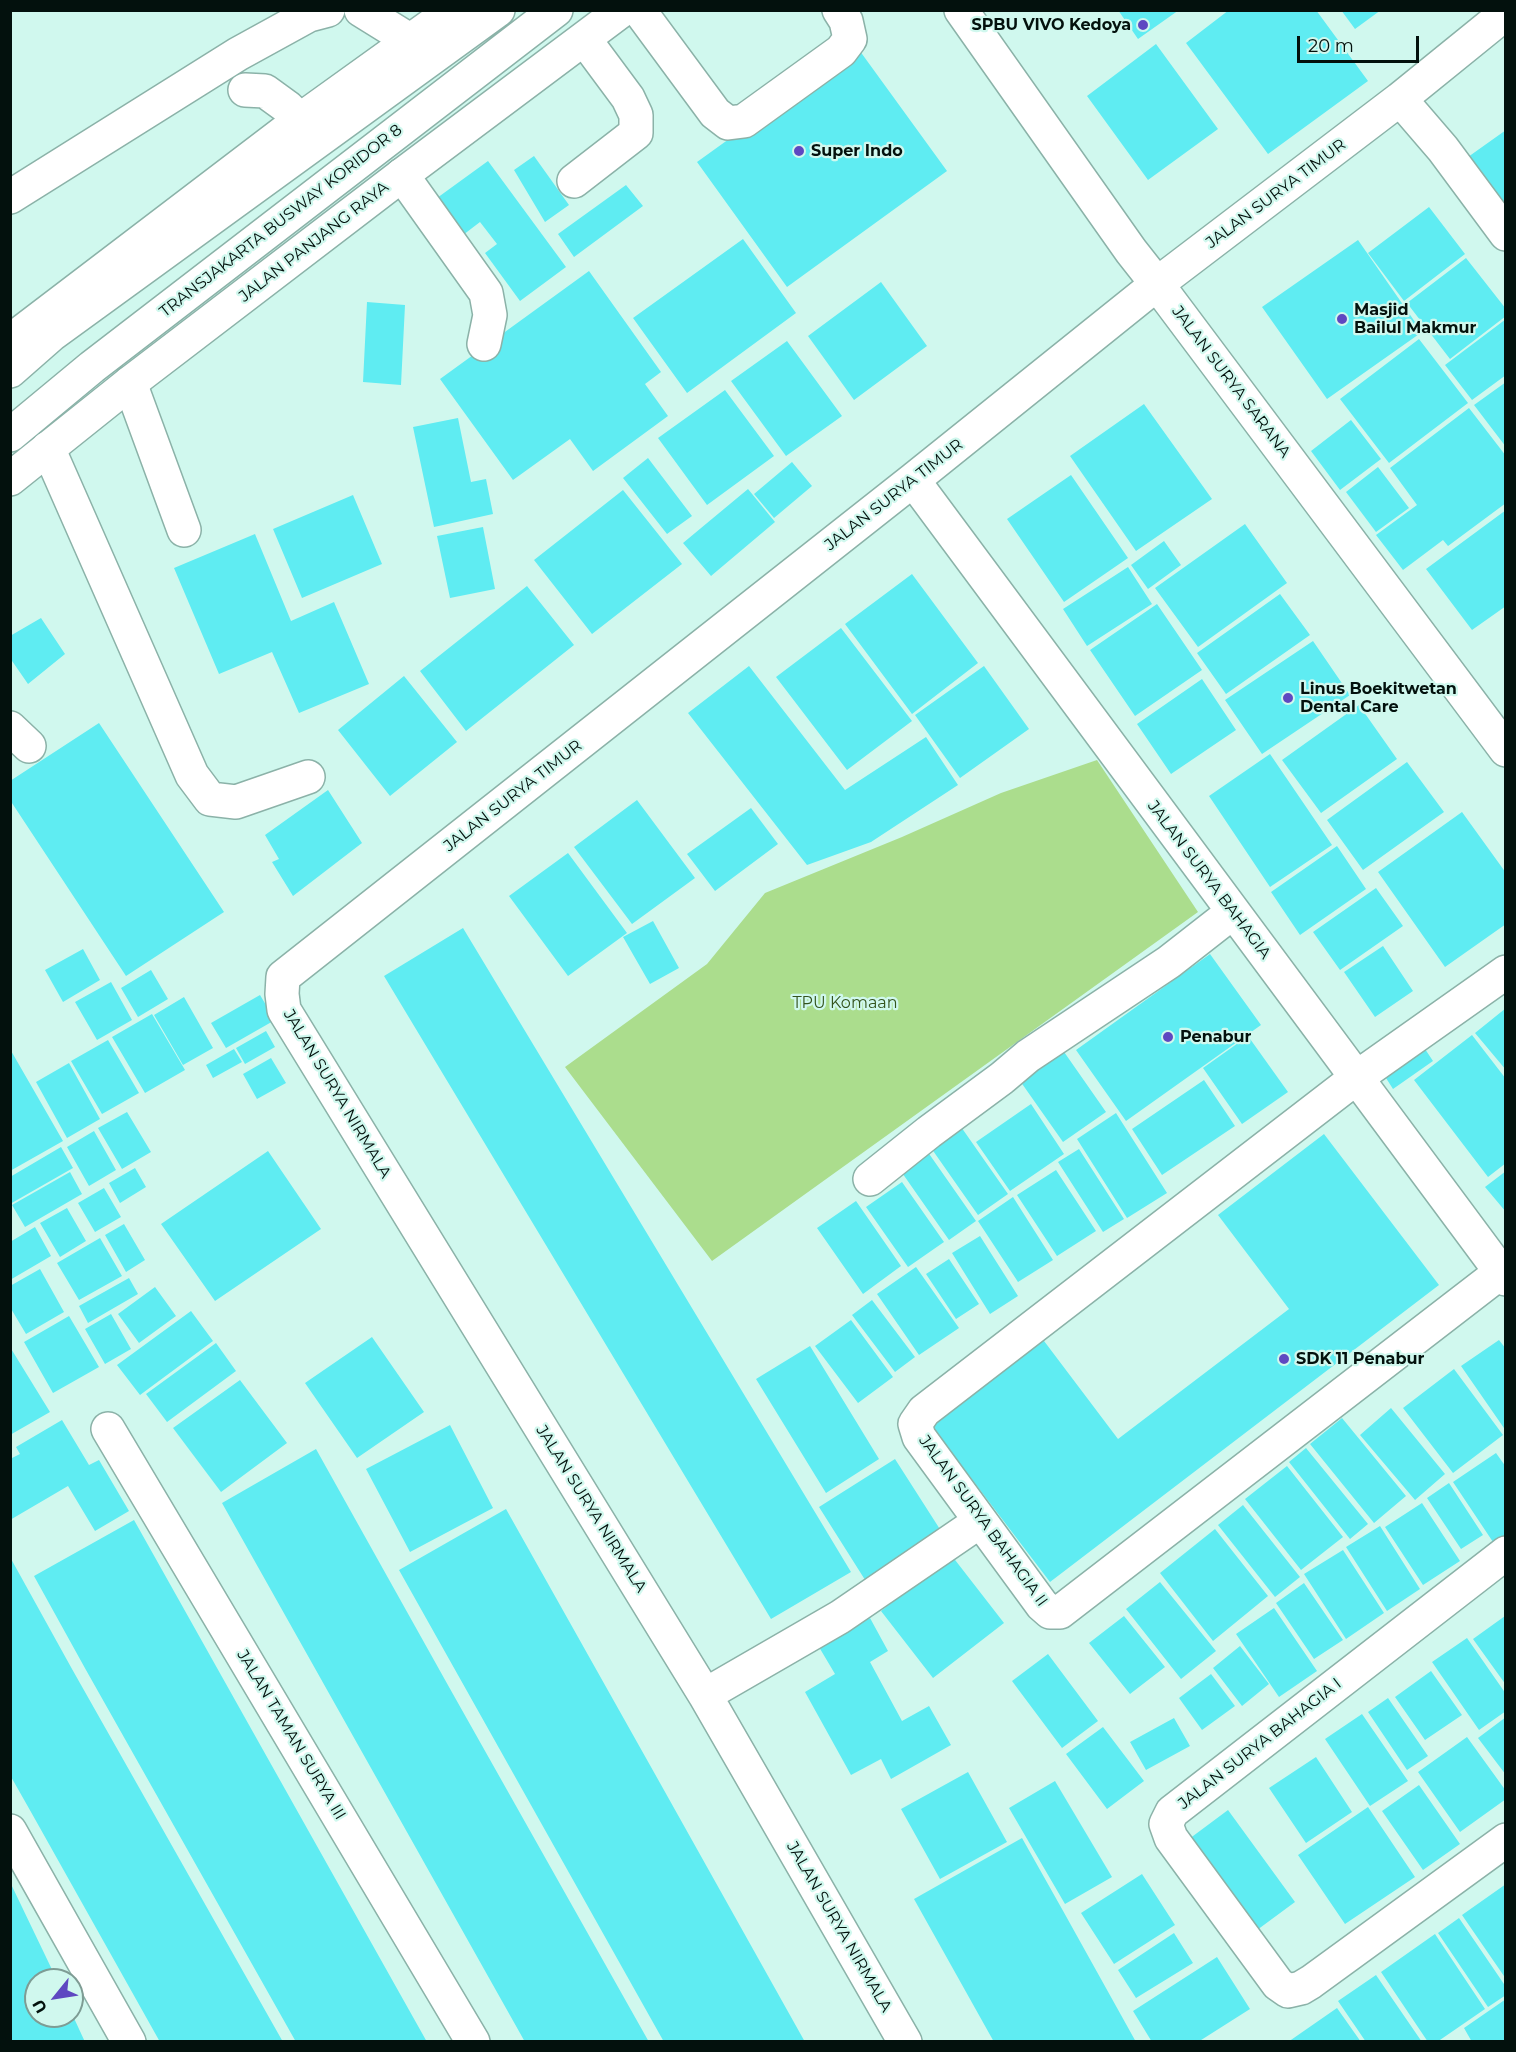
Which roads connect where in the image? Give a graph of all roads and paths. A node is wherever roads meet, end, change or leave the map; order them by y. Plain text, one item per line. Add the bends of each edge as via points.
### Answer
1 (328, 10) edge
2 (361, 10) edge
3 (453, 10) edge
4 (498, 10) edge
5 (556, 10) edge
6 (622, 10) edge
7 (639, 10) edge
8 (839, 10) edge
9 (961, 10) edge
10 (1506, 13) edge
11 (585, 40) junction
12 (411, 41) junction
13 (245, 90) dead end
14 (1401, 99) junction
15 (300, 120) junction
16 (402, 175) junction
17 (574, 181) dead end
18 (10, 198) edge
19 (1506, 234) edge
20 (1157, 284) junction
21 (10, 341) edge
22 (484, 344) dead end
23 (10, 371) edge
24 (130, 383) junction
25 (10, 435) edge
26 (48, 448) junction
27 (10, 479) edge
28 (913, 480) junction
29 (184, 530) dead end
30 (1506, 750) edge
31 (308, 777) dead end
32 (1233, 912) junction
33 (1506, 972) edge
34 (283, 977) joint
35 (1356, 1078) junction
36 (870, 1179) dead end
37 (1503, 1276) edge
38 (108, 1429) dead end
39 (979, 1521) junction
40 (1506, 1554) edge
41 (705, 1695) junction
42 (10, 1831) edge
43 (1506, 1840) edge
44 (129, 2042) edge
45 (472, 2042) edge
46 (905, 2042) edge

1 - 18 street via 309,15 238,54
2 - 12 street
3 - 12 street
4 - 23 street via 51,335
5 - 25 street, TRANSJAKARTA BUSWAY KORIDOR 8 via 92,367
6 - 11 street, JALAN PANJANG RAYA
7 - 8 street via 715,113 728,123 744,122 841,51 850,39
9 - 20 street, JALAN SURYA SARANA
10 - 14 street, JALAN SURYA TIMUR
11 - 16 street, JALAN PANJANG RAYA
11 - 17 street via 628,98 636,115 636,133
12 - 15 street
13 - 15 street via 265,91
14 - 19 street
14 - 20 street, JALAN SURYA TIMUR
15 - 21 street
16 - 22 street via 486,293 489,315
16 - 24 street, JALAN PANJANG RAYA
20 - 28 street, JALAN SURYA TIMUR
20 - 30 street, JALAN SURYA SARANA
24 - 26 street, JALAN PANJANG RAYA
24 - 29 street
26 - 27 street, JALAN PANJANG RAYA
26 - 31 street via 192,775 210,799 236,802
28 - 32 street, JALAN SURYA BAHAGIA
28 - 34 street, JALAN SURYA TIMUR
32 - 35 street, JALAN SURYA BAHAGIA
32 - 36 street via 1169,962 1028,1056
33 - 35 street
34 - 41 street, JALAN SURYA NIRMALA via 284,1010
35 - 37 street, JALAN SURYA BAHAGIA
35 - 39 street, JALAN SURYA BAHAGIA II via 924,1411 915,1424 919,1437
37 - 39 street, JALAN SURYA BAHAGIA II via 1060,1612 1050,1612 1042,1605
38 - 45 street, JALAN TAMAN SURYA III
39 - 41 street via 840,1617
40 - 43 street, JALAN SURYA BAHAGIA I via 1172,1812 1166,1824 1171,1838 1278,1984 1288,1991 1311,1982
41 - 46 street, JALAN SURYA NIRMALA
42 - 44 street

